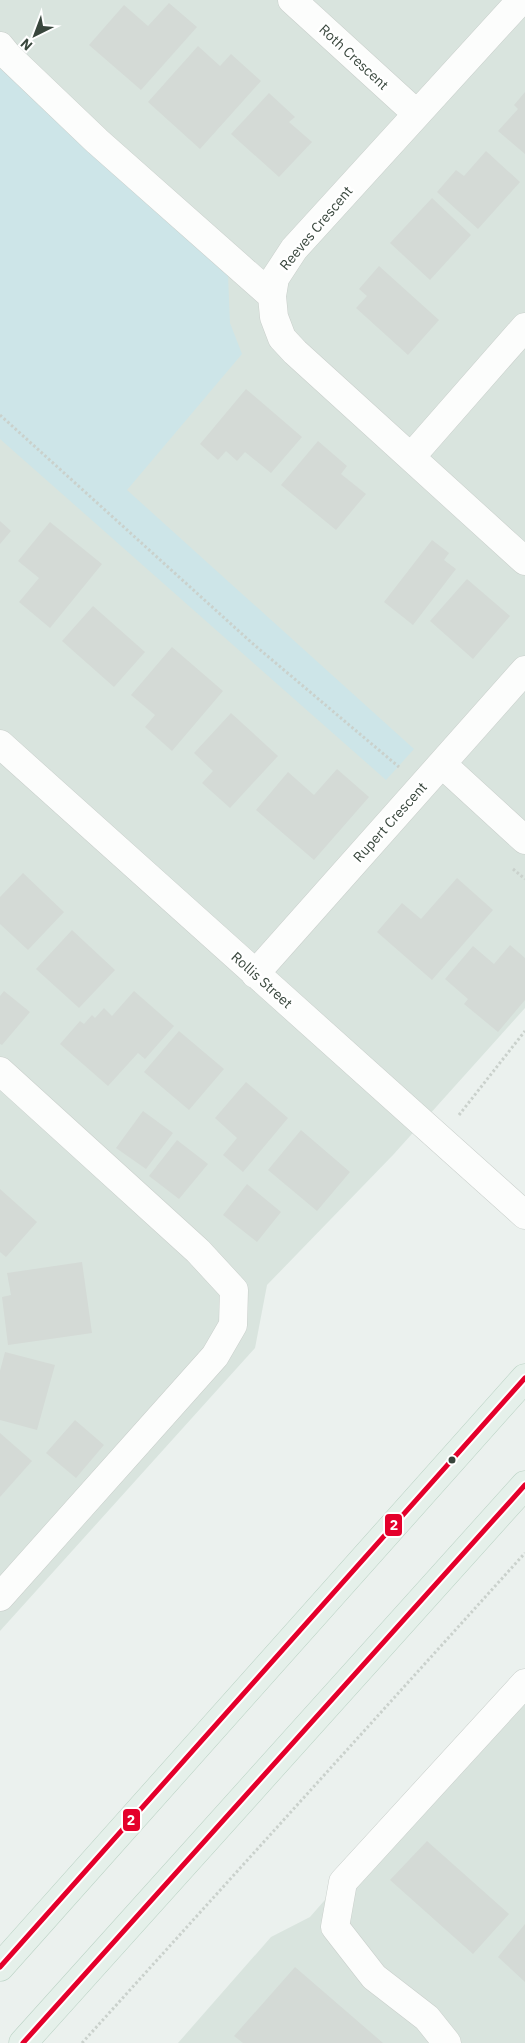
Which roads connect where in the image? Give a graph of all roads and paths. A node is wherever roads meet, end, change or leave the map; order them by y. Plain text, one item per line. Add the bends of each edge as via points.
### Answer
1 (292, 0) edge
2 (521, 0) edge
3 (0, 46) edge
4 (417, 114) junction
5 (272, 296) junction
6 (525, 327) edge
7 (0, 415) edge
8 (411, 457) junction
9 (525, 561) edge
10 (525, 670) edge
11 (0, 744) edge
12 (442, 764) junction
13 (401, 769) dead end
14 (525, 840) edge
15 (256, 974) junction
16 (525, 1031) edge
17 (0, 1071) edge
18 (440, 1139) junction
19 (525, 1214) edge
20 (525, 1378) edge
21 (525, 1485) edge
22 (525, 1553) edge
23 (0, 1597) edge
24 (525, 1683) edge
25 (0, 1967) edge
26 (23, 2043) edge
27 (82, 2043) edge
28 (446, 2043) edge

1 - 4 street, Roth Crescent
2 - 4 street, Reeves Crescent
3 - 5 street via 97,141
4 - 5 street, Reeves Crescent via 294,249 275,278
5 - 8 street, Reeves Crescent via 274,317 282,338
6 - 8 street
7 - 13 path via 252,643
8 - 9 street, Reeves Crescent
10 - 12 street, Rupert Crescent
11 - 15 street, Rollis Street
12 - 14 street
12 - 15 street, Rupert Crescent
15 - 18 street, Rollis Street
16 - 18 path
17 - 23 street via 198,1251 234,1290 233,1326 215,1356
18 - 19 street, Rollis Street
20 - 25 main road
21 - 26 main road
22 - 27 path
24 - 28 street via 342,1882 336,1927 374,1976 427,2018

